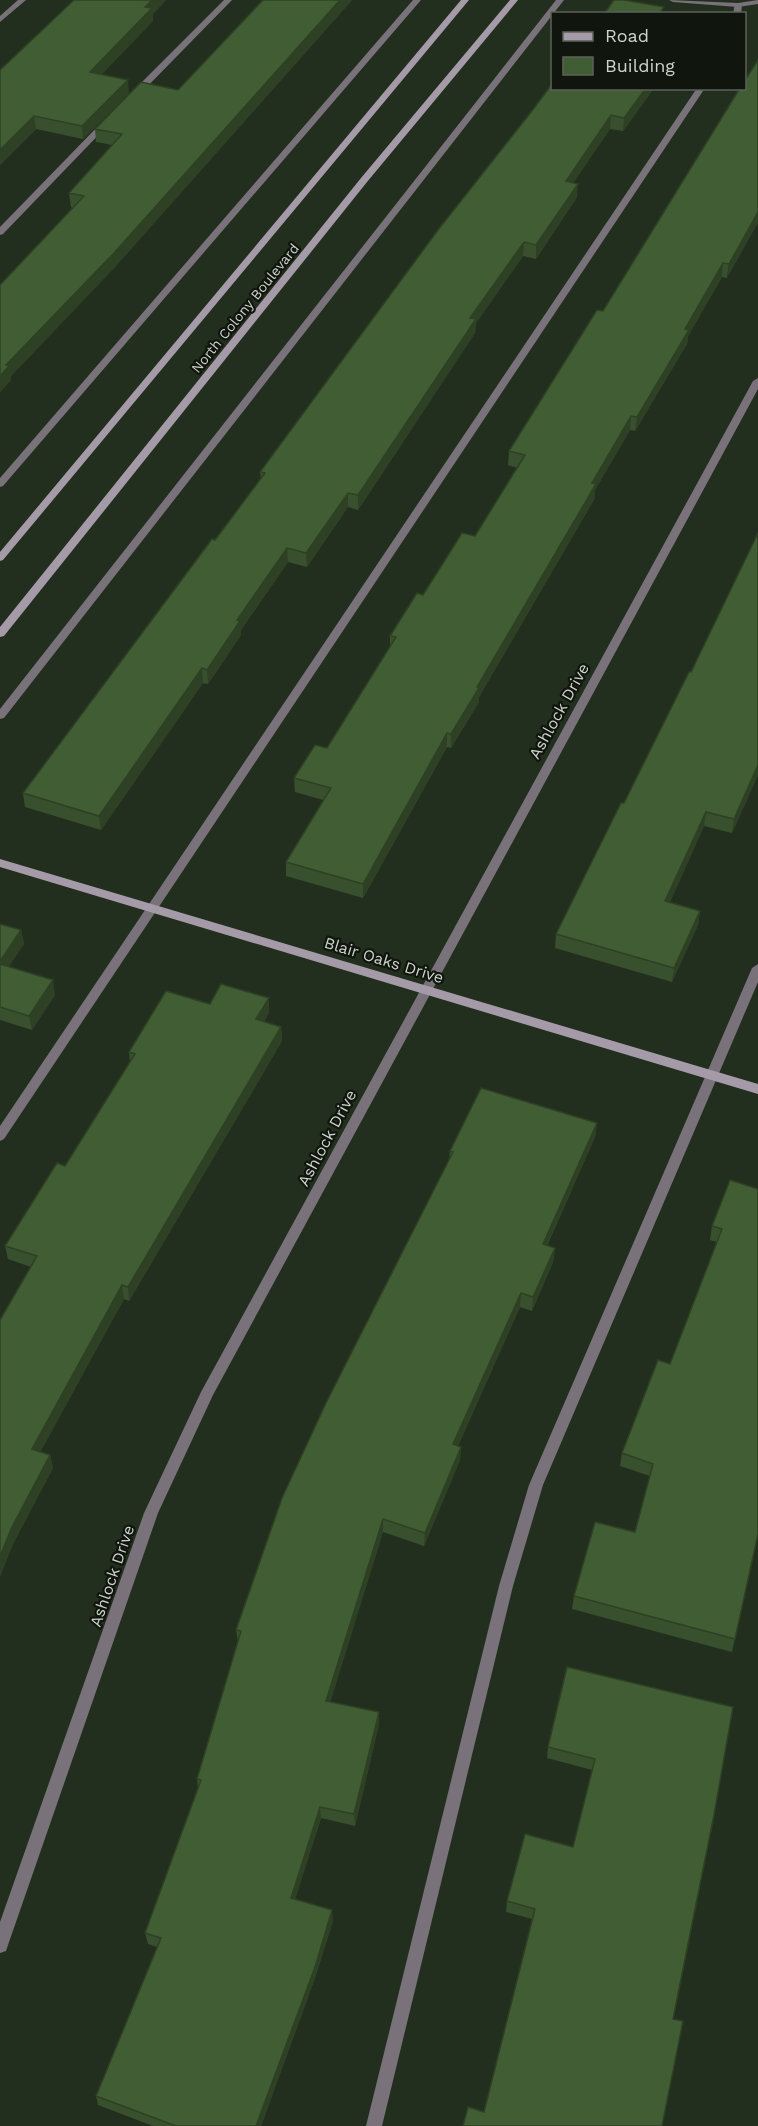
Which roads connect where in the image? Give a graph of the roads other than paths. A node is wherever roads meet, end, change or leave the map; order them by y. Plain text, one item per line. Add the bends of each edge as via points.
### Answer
1 (22, 0) edge
2 (228, 0) edge
3 (417, 0) edge
4 (465, 0) edge
5 (514, 0) edge
6 (560, 0) edge
7 (674, 0) edge
8 (758, 2) edge
9 (738, 9) edge
10 (0, 20) edge
11 (700, 90) edge
12 (130, 99) edge
13 (114, 116) edge
14 (0, 232) edge
15 (758, 381) edge
16 (0, 484) edge
17 (0, 558) edge
18 (0, 634) edge
19 (0, 716) edge
20 (0, 863) edge
21 (153, 908) junction
22 (758, 968) edge
23 (426, 990) junction
24 (713, 1076) junction
25 (758, 1089) edge
26 (0, 1136) edge
27 (0, 1945) edge
28 (374, 2126) edge

1 - 10 street
2 - 12 street
3 - 16 street
4 - 17 main road, North Colony Boulevard
5 - 18 main road, North Colony Boulevard via 364,180
6 - 19 street
7 - 9 street
8 - 9 street
11 - 21 street
13 - 14 street
15 - 23 street, Ashlock Drive
20 - 21 main road, Blair Oaks Drive
21 - 23 main road, Blair Oaks Drive
21 - 26 street
22 - 24 street
23 - 24 main road, Blair Oaks Drive
23 - 27 street, Ashlock Drive via 208,1392 151,1513
24 - 25 main road, Blair Oaks Drive
24 - 28 street via 536,1485 506,1586

